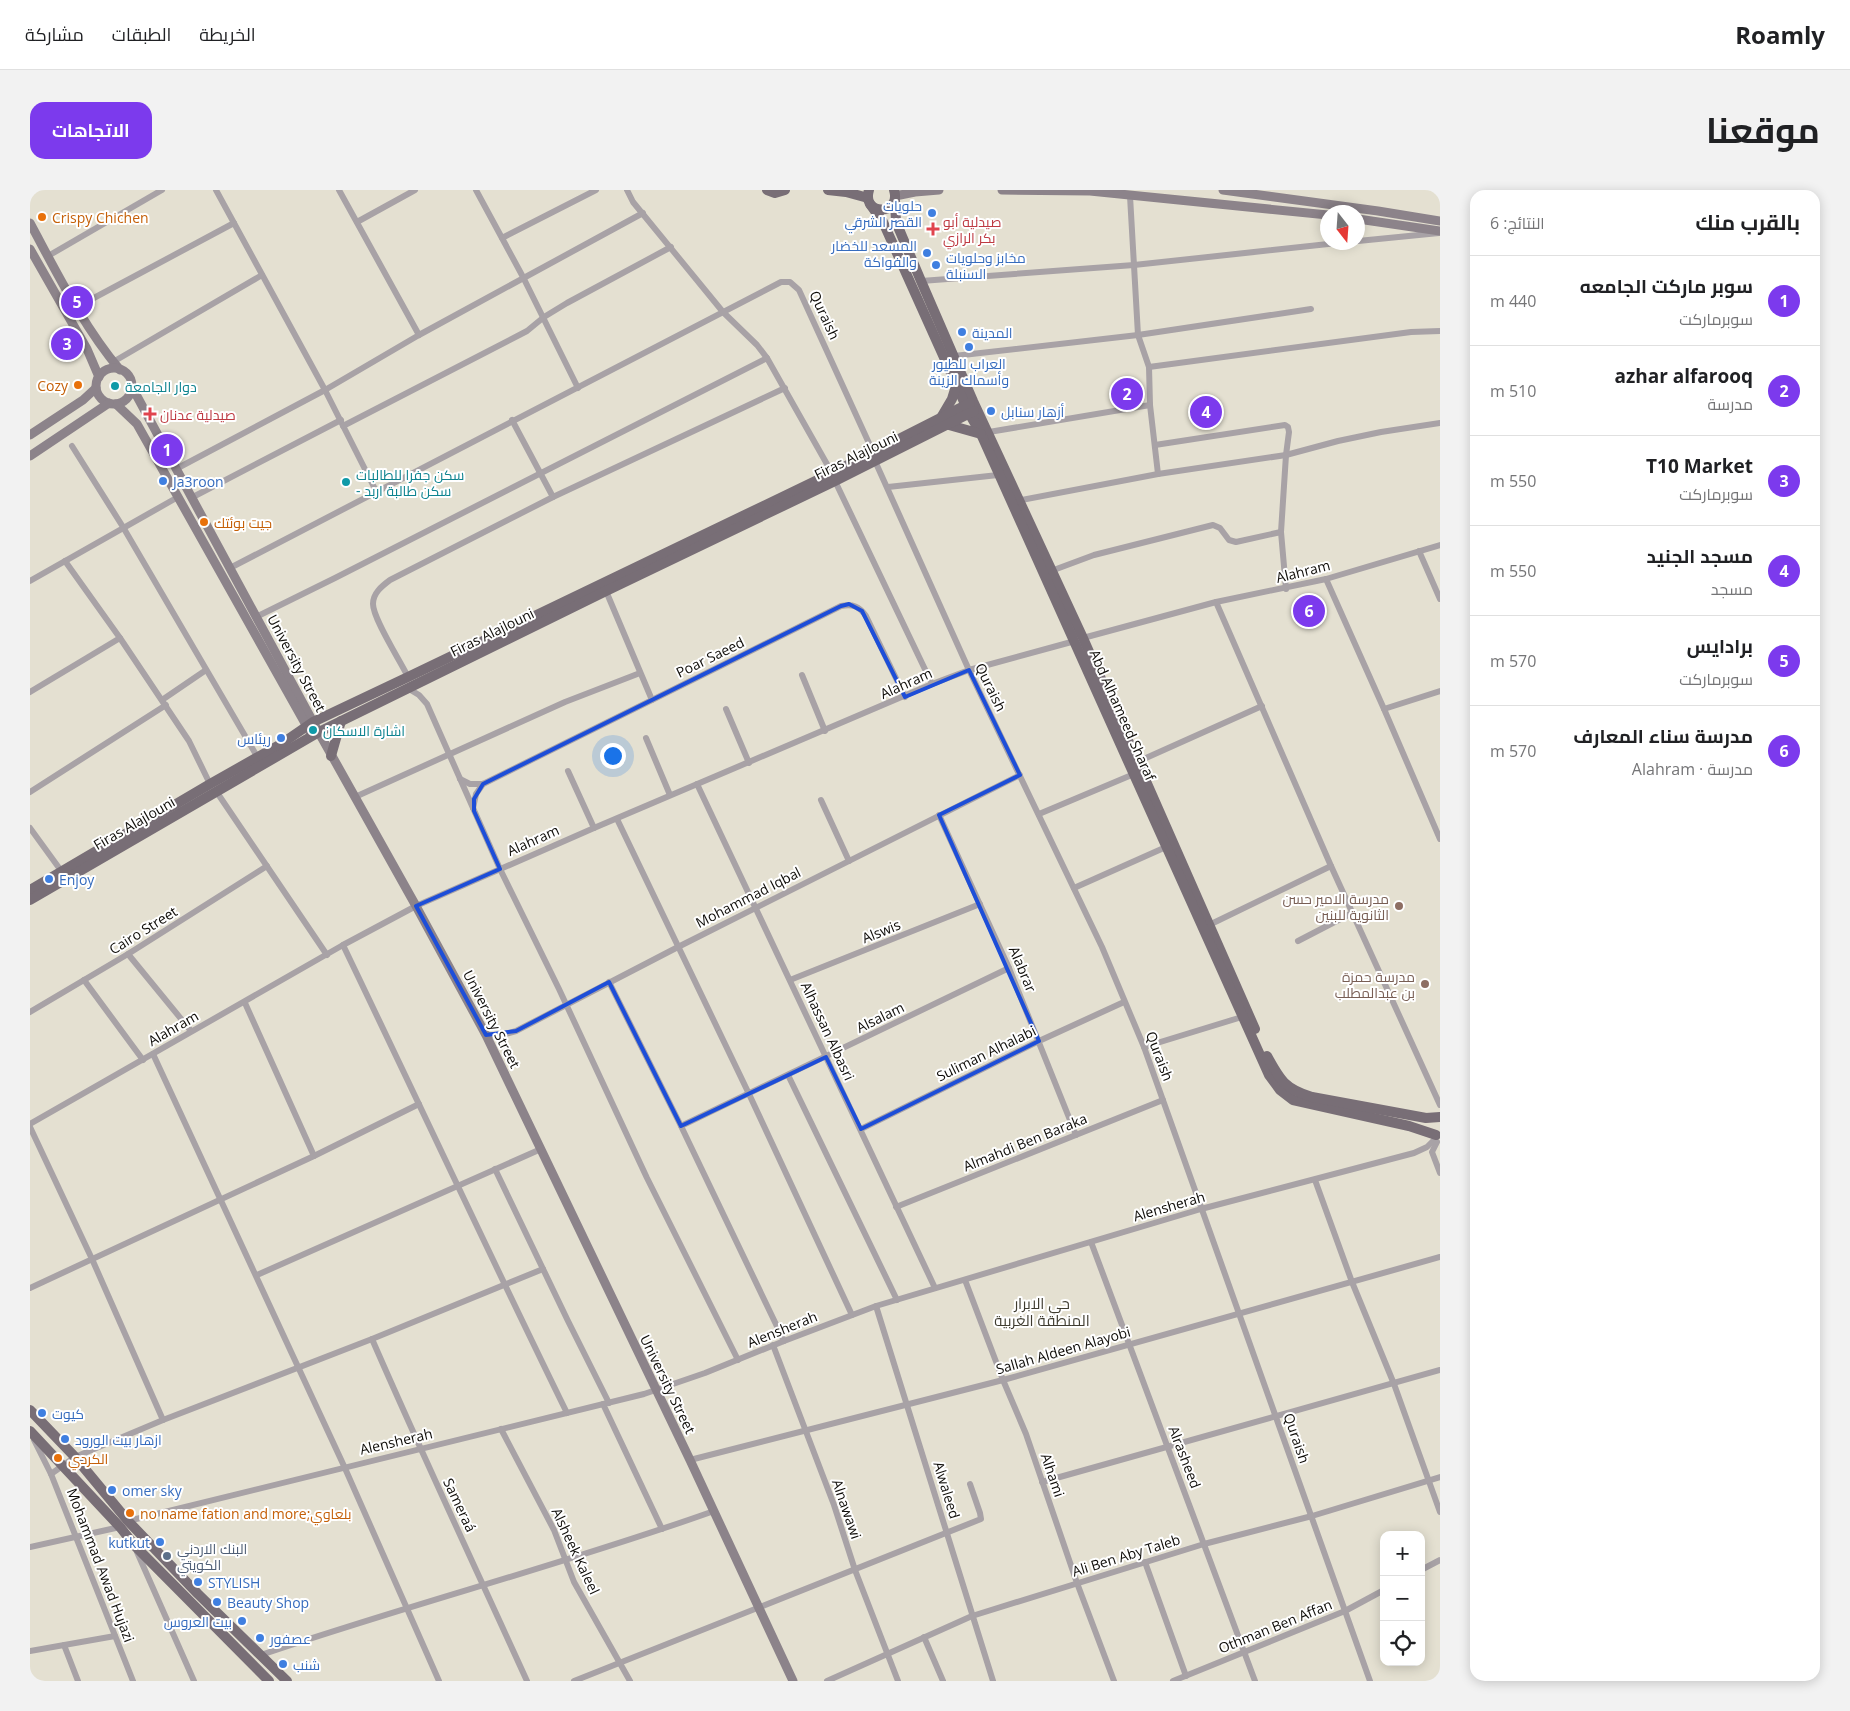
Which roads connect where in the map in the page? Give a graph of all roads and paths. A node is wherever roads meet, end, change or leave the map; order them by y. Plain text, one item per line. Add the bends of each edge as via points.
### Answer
1 (162, 190) edge
2 (216, 190) edge
3 (339, 190) edge
4 (414, 190) edge
5 (476, 190) edge
6 (596, 190) edge
7 (627, 190) edge
8 (767, 190) edge
9 (786, 190) edge
10 (828, 190) edge
11 (939, 190) edge
12 (1002, 190) edge
13 (1148, 190) edge
14 (1223, 190) edge
15 (1116, 192) edge
16 (895, 195) edge
17 (1130, 196) junction
18 (1141, 197) junction
19 (869, 198) edge
20 (643, 213) junction
21 (1320, 214) edge
22 (1365, 220) edge
23 (1440, 221) edge
24 (357, 222) junction
25 (30, 223) edge
26 (234, 223) junction
27 (1440, 232) edge
28 (502, 238) junction
29 (1365, 241) edge
30 (1320, 245) edge
31 (671, 247) junction
32 (30, 248) edge
33 (48, 256) junction
34 (1134, 265) junction
35 (262, 275) junction
36 (523, 278) junction
37 (921, 281) junction
38 (77, 307) junction
39 (1311, 309) dead end
40 (723, 312) junction
41 (544, 318) junction
42 (1440, 331) edge
43 (419, 335) junction
44 (1138, 335) junction
45 (954, 356) junction
46 (767, 358) junction
47 (113, 362) junction
48 (1149, 367) junction
49 (120, 370) junction
50 (99, 377) junction
51 (956, 386) junction
52 (132, 387) junction
53 (96, 388) junction
54 (578, 388) junction
55 (785, 388) junction
56 (325, 390) junction
57 (113, 404) junction
58 (1150, 405) junction
59 (971, 407) junction
60 (941, 416) junction
61 (512, 420) junction
62 (342, 423) junction
63 (1440, 423) edge
64 (949, 425) junction
65 (985, 433) junction
66 (30, 435) edge
67 (1155, 445) junction
68 (72, 446) dead end
69 (1286, 455) junction
70 (30, 456) edge
71 (874, 457) junction
72 (176, 470) junction
73 (540, 473) junction
74 (1158, 474) junction
75 (998, 475) junction
76 (833, 477) junction
77 (888, 487) junction
78 (376, 490) junction
79 (178, 497) junction
80 (553, 497) junction
81 (191, 498) junction
82 (1015, 502) junction
83 (123, 527) junction
84 (1281, 532) junction
85 (1440, 545) edge
86 (1419, 551) junction
87 (65, 561) junction
88 (230, 568) junction
89 (1051, 571) junction
90 (1326, 579) junction
91 (30, 582) edge
92 (1286, 589) junction
93 (606, 591) junction
94 (1440, 599) edge
95 (1216, 602) junction
96 (256, 617) junction
97 (120, 638) junction
98 (1079, 640) junction
99 (206, 670) junction
100 (969, 670) junction
101 (640, 673) junction
102 (802, 675) dead end
103 (408, 677) junction
104 (932, 684) junction
105 (409, 689) junction
106 (1440, 691) edge
107 (30, 692) edge
108 (906, 697) junction
109 (652, 700) junction
110 (164, 702) junction
111 (1262, 706) junction
112 (726, 708) dead end
113 (1384, 709) junction
114 (341, 721) junction
115 (309, 724) junction
116 (825, 731) junction
117 (316, 734) junction
118 (646, 738) dead end
119 (450, 754) junction
120 (331, 756) junction
121 (258, 758) junction
122 (1137, 762) junction
123 (749, 763) junction
124 (568, 771) dead end
125 (1134, 774) junction
126 (1020, 775) junction
127 (460, 778) junction
128 (483, 784) junction
129 (697, 784) junction
130 (213, 787) junction
131 (30, 792) edge
132 (670, 796) junction
133 (355, 797) junction
134 (821, 800) dead end
135 (474, 811) junction
136 (1038, 814) junction
137 (939, 815) junction
138 (616, 819) junction
139 (30, 828) edge
140 (594, 828) junction
141 (1440, 839) edge
142 (1166, 847) junction
143 (848, 861) junction
144 (267, 866) junction
145 (1331, 866) junction
146 (500, 868) junction
147 (62, 872) junction
148 (1074, 888) junction
149 (30, 890) edge
150 (30, 900) edge
151 (980, 904) junction
152 (416, 906) junction
153 (755, 908) junction
154 (1352, 913) junction
155 (1209, 925) junction
156 (1298, 941) dead end
157 (343, 945) junction
158 (678, 947) junction
159 (128, 954) junction
160 (327, 955) junction
161 (1009, 968) junction
162 (84, 980) junction
163 (790, 980) junction
164 (609, 982) junction
165 (1124, 1002) junction
166 (245, 1003) junction
167 (566, 1005) junction
168 (30, 1012) edge
169 (1242, 1017) junction
170 (191, 1032) junction
171 (486, 1036) junction
172 (1039, 1041) junction
173 (1144, 1047) junction
174 (154, 1054) junction
175 (826, 1057) junction
176 (143, 1060) junction
177 (788, 1075) junction
178 (749, 1094) junction
179 (1162, 1100) junction
180 (420, 1104) junction
181 (1440, 1105) edge
182 (1440, 1118) edge
183 (30, 1126) edge
184 (681, 1126) junction
185 (861, 1130) junction
186 (1076, 1135) junction
187 (1438, 1138) edge
188 (541, 1149) junction
189 (314, 1156) junction
190 (495, 1168) junction
191 (1440, 1171) edge
192 (1315, 1180) junction
193 (459, 1186) junction
194 (221, 1198) junction
195 (896, 1207) junction
196 (1201, 1209) junction
197 (1091, 1242) junction
198 (1440, 1257) edge
199 (92, 1259) junction
200 (543, 1269) junction
201 (256, 1275) junction
202 (965, 1280) junction
203 (1352, 1282) junction
204 (504, 1285) junction
205 (30, 1288) edge
206 (935, 1288) junction
207 (897, 1300) junction
208 (876, 1306) junction
209 (1240, 1313) junction
210 (852, 1315) junction
211 (372, 1339) junction
212 (784, 1341) junction
213 (1129, 1344) junction
214 (773, 1345) junction
215 (738, 1360) junction
216 (298, 1367) junction
217 (1440, 1370) edge
218 (1003, 1380) junction
219 (1394, 1384) junction
220 (656, 1390) junction
221 (606, 1404) junction
222 (908, 1405) junction
223 (30, 1410) edge
224 (567, 1413) junction
225 (1276, 1416) junction
226 (163, 1420) junction
227 (502, 1429) junction
228 (30, 1431) edge
229 (805, 1431) junction
230 (1167, 1446) junction
231 (419, 1448) junction
232 (75, 1457) junction
233 (690, 1460) junction
234 (63, 1465) junction
235 (344, 1466) junction
236 (51, 1474) junction
237 (1440, 1477) edge
238 (1428, 1480) junction
239 (1042, 1482) junction
240 (970, 1484) dead end
241 (714, 1511) junction
242 (1440, 1512) edge
243 (1312, 1516) junction
244 (124, 1524) junction
245 (662, 1529) junction
246 (948, 1533) junction
247 (76, 1537) junction
248 (1204, 1544) junction
249 (135, 1546) junction
250 (30, 1547) edge
251 (1440, 1560) edge
252 (566, 1561) junction
253 (1145, 1562) junction
254 (1425, 1568) edge
255 (855, 1570) junction
256 (1077, 1583) junction
257 (484, 1586) junction
258 (1380, 1592) edge
259 (758, 1607) junction
260 (407, 1609) junction
261 (1345, 1611) junction
262 (972, 1616) junction
263 (115, 1636) junction
264 (924, 1637) junction
265 (64, 1645) junction
266 (30, 1651) edge
267 (1245, 1653) junction
268 (887, 1654) junction
269 (261, 1655) junction
270 (620, 1663) junction
271 (1186, 1676) junction
272 (78, 1681) edge
273 (133, 1681) edge
274 (194, 1681) edge
275 (268, 1681) edge
276 (287, 1681) edge
277 (439, 1681) edge
278 (527, 1681) edge
279 (574, 1681) edge
280 (630, 1681) edge
281 (793, 1681) edge
282 (827, 1681) edge
283 (898, 1681) edge
284 (943, 1681) edge
285 (993, 1681) edge
286 (1114, 1681) edge
287 (1173, 1681) edge
288 (1255, 1681) edge
289 (1370, 1681) edge

1 - 33 street
2 - 26 street
3 - 24 street
4 - 24 street
5 - 28 street
6 - 28 street
7 - 20 street
8 - 9 main road via 775,193
10 - 19 main road
11 - 16 main road
12 - 15 main road
13 - 18 main road
14 - 23 main road
15 - 17 main road
16 - 19 main road via 893,204 886,209 877,209
16 - 37 main road, Abd Alhameed Sharaf via 896,222
17 - 18 main road
17 - 34 street
18 - 21 main road
19 - 51 main road, Abd Alhameed Sharaf
20 - 31 street
20 - 36 street
22 - 27 main road
24 - 43 street
25 - 33 main road
26 - 35 street
26 - 38 street
27 - 29 street
28 - 36 street
30 - 34 street
31 - 40 street
31 - 41 street
32 - 50 main road via 87,349
33 - 38 main road
34 - 37 street
34 - 44 street
35 - 47 street
35 - 56 street
36 - 41 street
36 - 43 street
37 - 45 main road, Abd Alhameed Sharaf
38 - 47 main road
39 - 44 street
40 - 46 street
40 - 54 street
40 - 71 street, Quraish via 781,282 795,286
41 - 54 street
41 - 62 street via 526,331
42 - 48 street via 1411,332
43 - 56 street
44 - 45 street
44 - 48 street
45 - 59 main road, Abd Alhameed Sharaf
46 - 55 street
46 - 73 street
47 - 49 main road
48 - 58 street
49 - 50 main road via 108,370
49 - 52 main road via 128,376
50 - 53 main road
51 - 59 main road, Abd Alhameed Sharaf
51 - 60 main road
52 - 57 main road via 129,396
52 - 72 main road, University Street
53 - 57 main road via 100,398
53 - 66 main road
54 - 61 street
55 - 76 street
55 - 80 street
56 - 62 street
56 - 72 street
57 - 70 main road
57 - 79 main road, University Street via 137,424
58 - 65 street
58 - 67 street
59 - 60 main road, Firas Alajlouni
59 - 64 main road, Firas Alajlouni
59 - 65 main road, Abd Alhameed Sharaf
60 - 71 main road, Firas Alajlouni
61 - 73 street
61 - 78 street
62 - 78 street
62 - 81 street
63 - 69 street via 1381,432
64 - 65 main road
64 - 71 main road, Firas Alajlouni
65 - 75 main road, Abd Alhameed Sharaf
65 - 82 main road, Abd Alhameed Sharaf
67 - 69 street via 1286,426 1290,432
67 - 74 street
68 - 83 street
69 - 74 street
69 - 84 street
71 - 76 main road, Firas Alajlouni
71 - 77 street, Quraish
72 - 81 main road, University Street
73 - 80 street
73 - 96 street
74 - 82 street
75 - 77 street
75 - 82 main road, Abd Alhameed Sharaf
76 - 93 main road, Firas Alajlouni
76 - 103 main road, Firas Alajlouni
76 - 104 street
77 - 100 street, Quraish
78 - 88 street
79 - 83 street
79 - 115 main road, University Street
80 - 103 street via 382,586 374,598 374,611
81 - 88 main road, University Street
82 - 89 main road, Abd Alhameed Sharaf
82 - 98 main road, Abd Alhameed Sharaf
83 - 87 street
83 - 99 street
84 - 89 street via 1236,542 1228,540 1220,528 1212,526 1094,556
84 - 92 street
85 - 86 street, Alahram
86 - 90 street, Alahram
86 - 94 street
87 - 91 street
87 - 97 street
88 - 96 main road, University Street
89 - 98 main road, Abd Alhameed Sharaf
90 - 92 street, Alahram
90 - 113 street
92 - 95 street, Alahram
93 - 101 street
93 - 105 main road, Firas Alajlouni
95 - 98 street, Alahram
95 - 111 street
96 - 115 main road, University Street
97 - 107 street
97 - 110 street
98 - 100 street, Alahram
98 - 122 main road, Abd Alhameed Sharaf
98 - 125 main road, Abd Alhameed Sharaf
99 - 110 street
99 - 121 street
100 - 104 street, Alahram
100 - 126 street, Quraish
101 - 109 street
101 - 119 street via 564,702
102 - 116 street
103 - 115 main road, Firas Alajlouni
104 - 108 street, Alahram
105 - 114 main road, Firas Alajlouni
105 - 119 street via 427,704
106 - 113 street
108 - 109 street, Poar Saeed via 866,616 849,604
108 - 116 street, Alahram
109 - 128 street, Poar Saeed
110 - 130 street
110 - 131 street
111 - 122 street
111 - 145 street
112 - 123 street
113 - 141 street
114 - 117 main road, Firas Alajlouni
114 - 120 main road
115 - 117 main road, University Street
115 - 121 main road, Firas Alajlouni
116 - 123 street, Alahram
117 - 120 main road, University Street
117 - 130 main road, Firas Alajlouni
118 - 132 street
119 - 127 street
119 - 133 street
120 - 133 main road, University Street
121 - 130 main road, Firas Alajlouni
122 - 155 main road, Abd Alhameed Sharaf
123 - 129 street, Alahram
124 - 140 street
125 - 136 street
125 - 142 main road, Abd Alhameed Sharaf
126 - 136 street, Quraish
126 - 137 street, Mohammad Iqbal
127 - 128 street via 470,784
127 - 135 street
128 - 135 street via 474,799
129 - 132 street, Alahram
129 - 153 street, Alhassan Albasri
130 - 144 street
130 - 147 main road, Firas Alajlouni
130 - 150 main road, Firas Alajlouni
132 - 138 street, Alahram
133 - 152 main road, University Street
134 - 143 street
135 - 146 street
136 - 148 street, Quraish
137 - 143 street, Mohammad Iqbal
137 - 151 street, Alabrar
138 - 140 street, Alahram
138 - 158 street
139 - 147 street
140 - 146 street, Alahram
142 - 148 street
142 - 169 main road, Abd Alhameed Sharaf
143 - 153 street, Mohammad Iqbal
144 - 159 street, Cairo Street
144 - 160 street
145 - 154 street
145 - 155 street
146 - 152 street, Alahram
146 - 167 street
147 - 149 main road, Firas Alajlouni
148 - 165 street, Quraish
151 - 161 street, Alabrar
151 - 163 street, Alswis
152 - 157 street, Alahram
152 - 171 main road, University Street
153 - 158 street, Mohammad Iqbal
153 - 163 street, Alhassan Albasri
154 - 156 street
154 - 181 street
155 - 182 main road, Abd Alhameed Sharaf via 1267,1056 1288,1088 1312,1097
157 - 160 street, Alahram
157 - 180 street
158 - 164 street, Mohammad Iqbal
158 - 178 street
159 - 162 street, Cairo Street
159 - 170 street
160 - 166 street, Alahram
161 - 172 street, Alabrar
161 - 175 street, Alsalam
162 - 168 street, Cairo Street
162 - 176 street
163 - 175 street, Alhassan Albasri
164 - 167 street, Mohammad Iqbal
164 - 184 street
165 - 172 street, Suliman Alhalabi
165 - 173 street, Quraish
166 - 170 street, Alahram
166 - 189 street
167 - 171 street, Mohammad Iqbal via 516,1031
167 - 215 street via 647,1178
169 - 173 street
169 - 187 main road, Abd Alhameed Sharaf via 1268,1074 1293,1100 1409,1126
170 - 174 street, Alahram
171 - 188 main road, University Street
172 - 185 street, Suliman Alhalabi
172 - 186 street, Alabrar
173 - 179 street, Quraish
174 - 176 street, Alahram
174 - 194 street
175 - 177 street, Alsalam
175 - 185 street, Alhassan Albasri
176 - 183 street, Alahram
177 - 178 street, Alsalam
177 - 207 street
178 - 184 street, Alsalam
178 - 210 street
179 - 186 street, Almahdi Ben Baraka
179 - 196 street, Quraish
180 - 189 street
180 - 193 street
182 - 187 main road via 1435,1127
183 - 199 street
184 - 212 street
185 - 195 street, Alhassan Albasri
186 - 195 street, Almahdi Ben Baraka
187 - 191 street via 1432,1152
187 - 192 street, Alensherah via 1414,1153
188 - 190 street
188 - 220 main road, University Street
189 - 194 street
190 - 193 street
190 - 200 street
192 - 196 street, Alensherah
192 - 203 street
193 - 201 street
193 - 204 street
194 - 199 street
194 - 201 street
195 - 206 street, Alhassan Albasri
196 - 197 street, Alensherah
196 - 209 street, Quraish
197 - 202 street, Alensherah
197 - 213 street, Alrasheed
198 - 203 street, Sallah Aldeen Alayobi
199 - 205 street
199 - 226 street
200 - 204 street
200 - 221 street
201 - 216 street
202 - 206 street, Alensherah
202 - 218 street, Alhami
203 - 209 street, Sallah Aldeen Alayobi
203 - 219 street
204 - 211 street
204 - 224 street
206 - 207 street, Alensherah
207 - 208 street, Alensherah
208 - 210 street, Alensherah
208 - 222 street, Alwaleed
209 - 213 street, Sallah Aldeen Alayobi
209 - 225 street, Quraish
210 - 212 street, Alensherah
211 - 216 street
211 - 231 street, Sameraá
212 - 214 street, Alensherah
213 - 218 street, Sallah Aldeen Alayobi
213 - 230 street, Alrasheed
214 - 215 street, Alensherah
214 - 229 street, Alnawawi
215 - 220 street, Alensherah
216 - 226 street
216 - 235 street
217 - 219 street
218 - 222 street, Sallah Aldeen Alayobi
218 - 239 street, Alhami
219 - 225 street
219 - 238 street
220 - 221 street, Alensherah
220 - 233 main road, University Street
221 - 224 street, Alensherah
221 - 245 street
222 - 229 street, Sallah Aldeen Alayobi
222 - 246 street, Alwaleed
223 - 232 main road
224 - 227 street, Alensherah
225 - 230 street
225 - 243 street, Quraish
226 - 232 street
227 - 231 street, Alensherah
227 - 252 street, Alsheek Kaleel via 554,1530
228 - 234 main road
228 - 236 street, Mohammad Awad Hujazi
229 - 233 street, Sallah Aldeen Alayobi
229 - 255 street, Alnawawi
230 - 239 street
230 - 248 street, Alrasheed
231 - 235 street, Alensherah
231 - 257 street, Sameraá
232 - 234 street
232 - 244 main road
233 - 241 main road, University Street
234 - 236 street
234 - 244 main road
235 - 244 street, Alensherah
235 - 260 street
236 - 247 street, Mohammad Awad Hujazi
237 - 238 street, Ali Ben Aby Taleb
238 - 242 street
238 - 243 street, Ali Ben Aby Taleb
239 - 256 street, Alhami
240 - 246 street via 981,1519
241 - 245 street
241 - 259 main road, University Street
243 - 248 street, Ali Ben Aby Taleb
243 - 261 street, Quraish
244 - 247 street, Alensherah
244 - 249 main road
244 - 269 main road
245 - 252 street
246 - 255 street
246 - 262 street, Alwaleed
247 - 250 street, Alensherah
247 - 263 street, Mohammad Awad Hujazi
248 - 253 street, Ali Ben Aby Taleb
248 - 267 street, Alrasheed
249 - 274 street
249 - 275 main road
251 - 254 street
252 - 257 street
252 - 270 street, Alsheek Kaleel
253 - 256 street, Ali Ben Aby Taleb
253 - 271 street
255 - 259 street
255 - 268 street, Alnawawi
256 - 262 street, Ali Ben Aby Taleb
256 - 286 street, Alhami
257 - 260 street
257 - 278 street, Sameraá
258 - 261 street, Othman Ben Affan
259 - 270 street
259 - 281 main road, University Street
260 - 269 street
260 - 277 street
261 - 267 street, Othman Ben Affan
261 - 289 street, Quraish
262 - 264 street, Ali Ben Aby Taleb
262 - 285 street, Alwaleed
263 - 265 street
263 - 273 street, Mohammad Awad Hujazi
264 - 268 street, Ali Ben Aby Taleb
264 - 284 street
265 - 266 street
265 - 272 street
267 - 271 street, Othman Ben Affan
267 - 288 street, Alrasheed
268 - 282 street, Ali Ben Aby Taleb
268 - 283 street, Alnawawi
269 - 276 main road
270 - 279 street
270 - 280 street, Alsheek Kaleel
271 - 287 street, Othman Ben Affan

